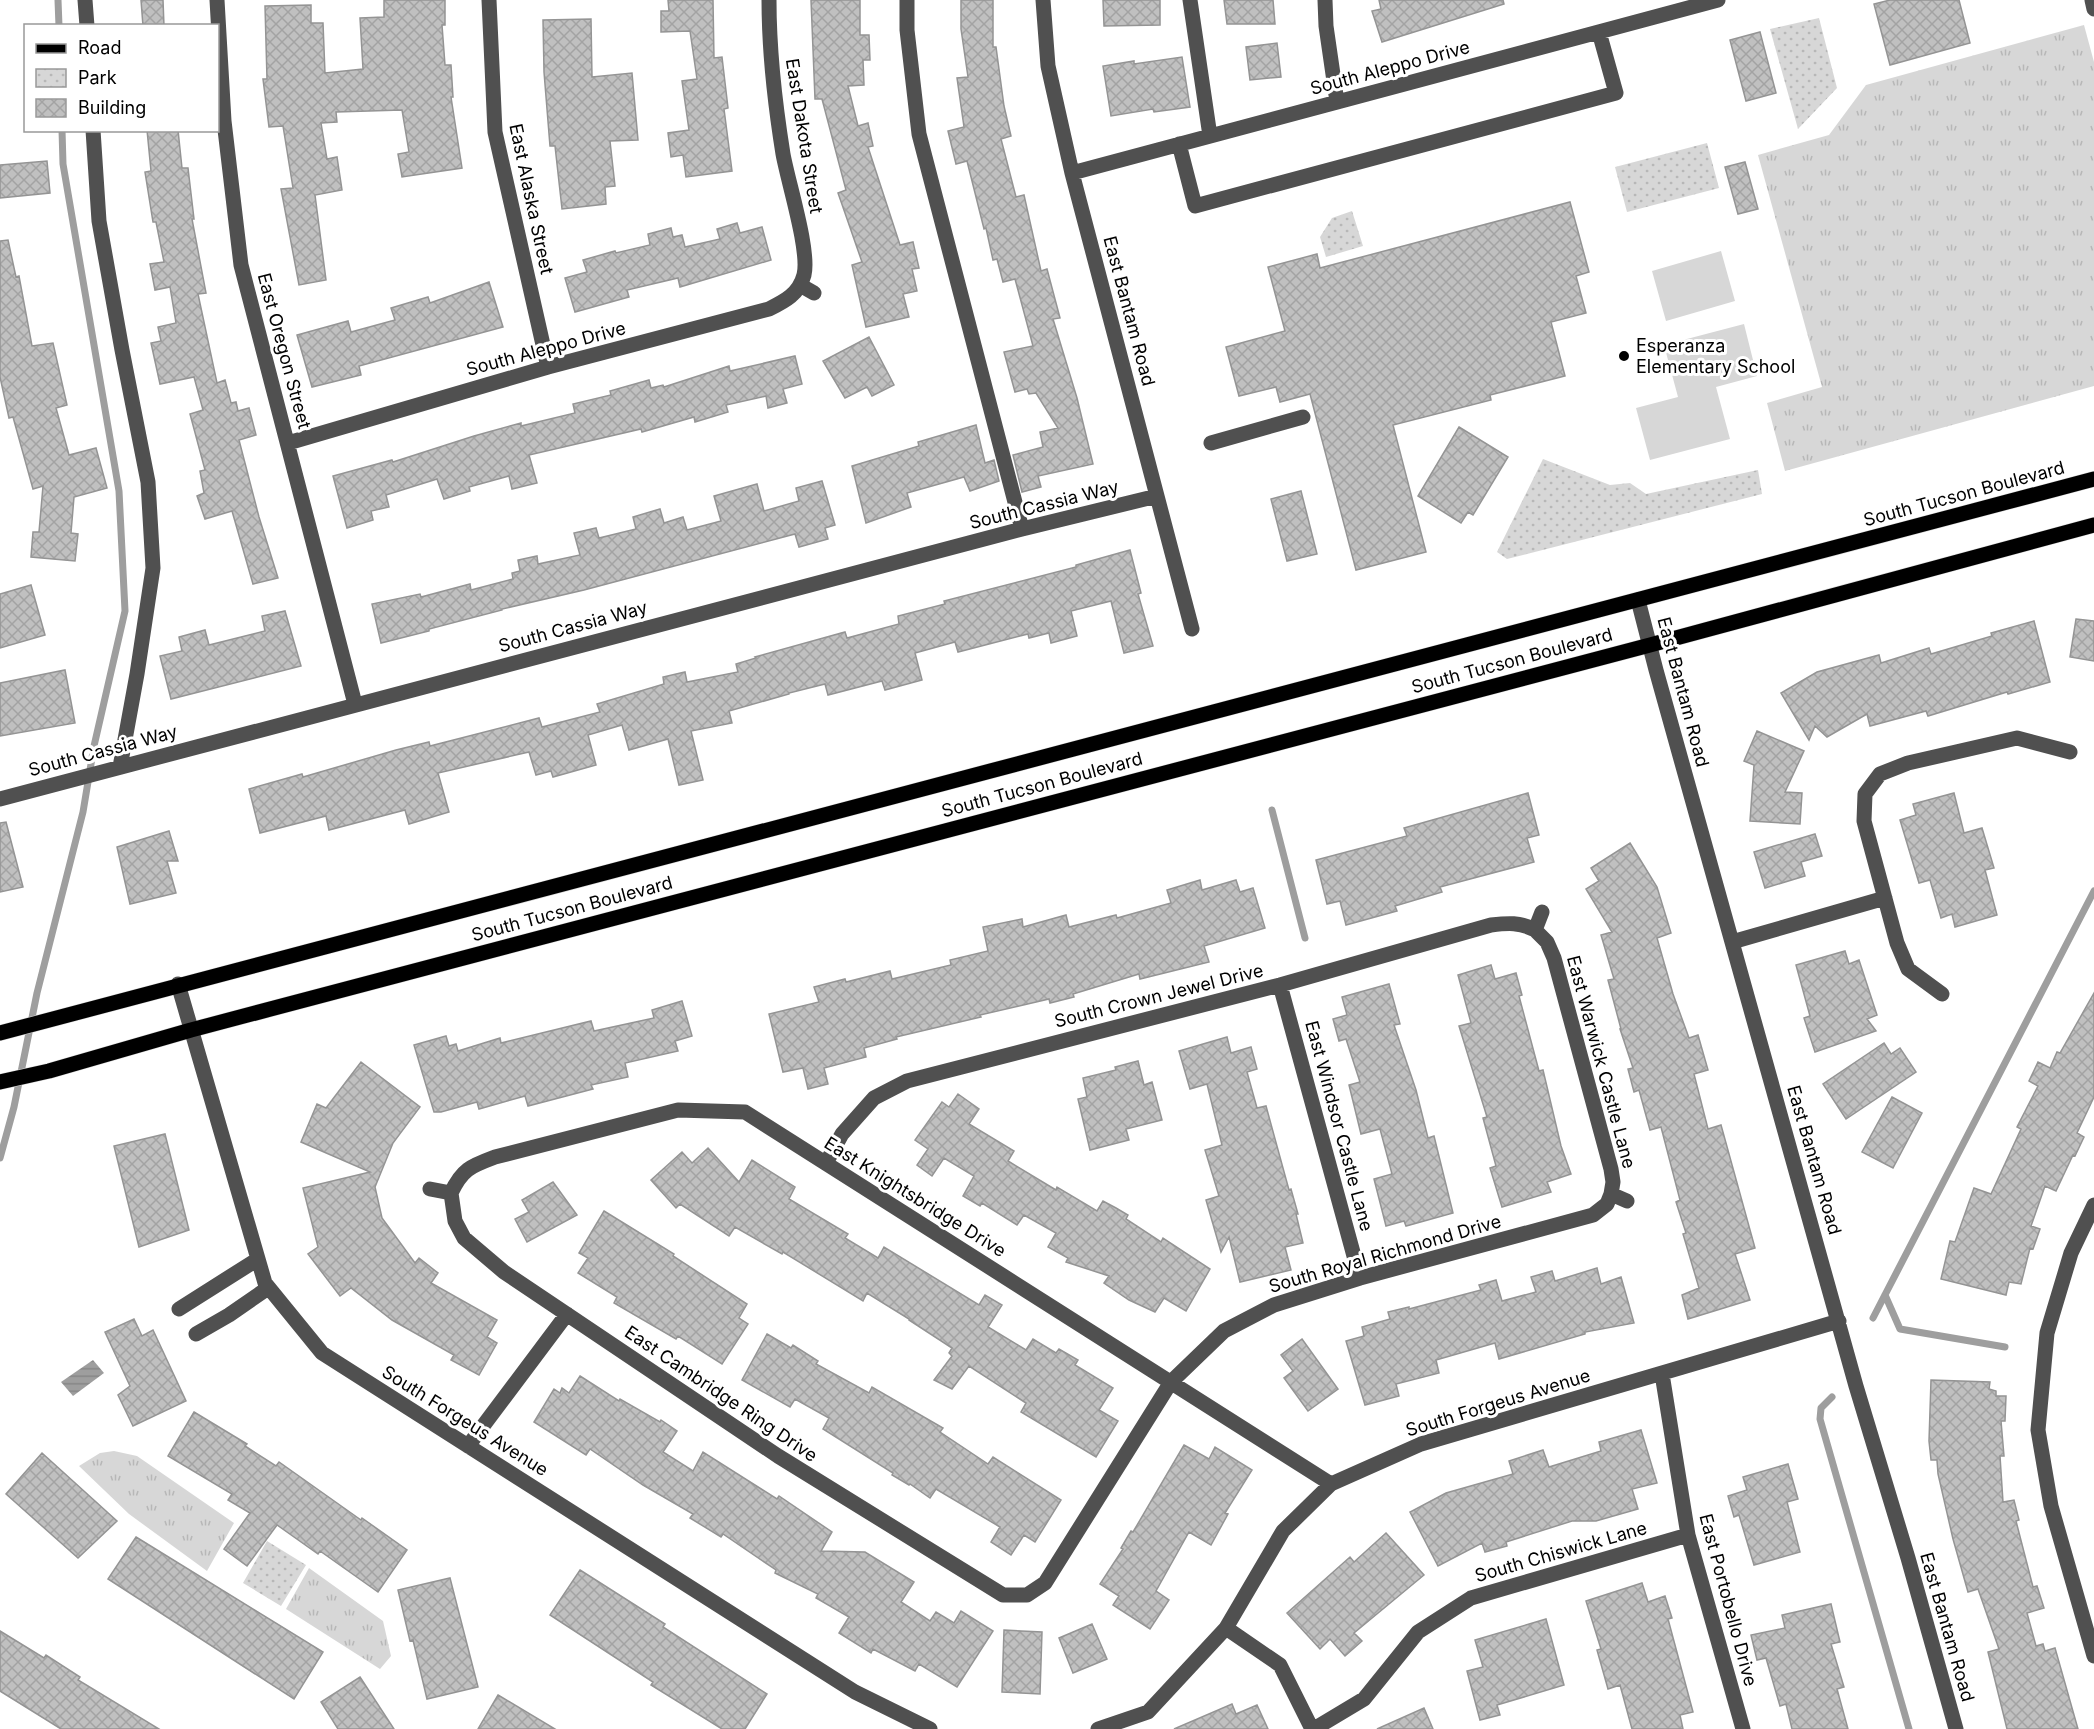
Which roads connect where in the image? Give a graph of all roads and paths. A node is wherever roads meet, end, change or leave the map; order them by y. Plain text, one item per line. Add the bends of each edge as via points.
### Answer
1 (85, 0) edge
2 (217, 0) edge
3 (489, 0) edge
4 (769, 0) edge
5 (907, 0) edge
6 (1043, 0) edge
7 (1190, 0) edge
8 (1325, 0) edge
9 (1718, 0) edge
10 (2092, 0) edge
11 (2094, 9) edge
12 (87, 24) edge
13 (218, 24) edge
14 (1599, 32) junction
15 (219, 35) edge
16 (1337, 102) junction
17 (93, 132) edge
18 (1210, 136) junction
19 (1179, 144) junction
20 (1072, 173) junction
21 (802, 281) junction
22 (814, 293) dead end
23 (548, 367) junction
24 (1303, 417) dead end
25 (1211, 442) dead end
26 (288, 443) junction
27 (2094, 479) edge
28 (1157, 496) junction
29 (2094, 525) edge
30 (1022, 530) junction
31 (1638, 600) junction
32 (1192, 629) dead end
33 (1650, 645) junction
34 (355, 704) junction
35 (2070, 752) dead end
36 (120, 767) junction
37 (0, 799) edge
38 (1884, 898) junction
39 (1542, 912) dead end
40 (1535, 930) junction
41 (1732, 942) junction
42 (178, 984) junction
43 (1280, 985) junction
44 (1942, 994) dead end
45 (191, 1030) junction
46 (6, 1031) edge
47 (0, 1082) edge
48 (826, 1163) junction
49 (430, 1189) dead end
50 (451, 1193) junction
51 (1611, 1194) junction
52 (1627, 1201) dead end
53 (2094, 1204) edge
54 (258, 1259) junction
55 (1360, 1278) junction
56 (268, 1288) junction
57 (179, 1308) dead end
58 (567, 1314) junction
59 (1839, 1322) junction
60 (196, 1334) dead end
61 (1662, 1374) junction
62 (1171, 1382) junction
63 (468, 1446) junction
64 (1331, 1484) junction
65 (1688, 1535) junction
66 (1027, 1594) joint
67 (1226, 1628) junction
68 (2094, 1656) edge
69 (930, 1729) edge
70 (1098, 1729) edge
71 (1313, 1729) edge
72 (1743, 1729) edge
73 (1956, 1729) edge

1 - 12 street
2 - 13 street, East Oregon Street
3 - 23 street, East Alaska Street via 495,132
4 - 21 street, East Dakota Street via 776,106 804,254
5 - 30 street via 919,134
6 - 20 street, East Bantam Road via 1048,66
7 - 18 street
8 - 16 street
9 - 14 street, South Aleppo Drive
10 - 11 street
14 - 16 street, South Aleppo Drive
14 - 19 street via 1616,93 1195,206
15 - 26 street, East Oregon Street via 224,121 241,265
16 - 18 street, South Aleppo Drive
17 - 36 street via 99,221 148,482 153,568
18 - 19 street, South Aleppo Drive
19 - 20 street, South Aleppo Drive
20 - 28 street, East Bantam Road
21 - 22 street
21 - 23 street, South Aleppo Drive via 789,298 770,309
23 - 26 street, South Aleppo Drive
24 - 25 street
26 - 34 street, East Oregon Street
27 - 31 main road, South Tucson Boulevard
28 - 30 street, South Cassia Way
28 - 32 street, East Bantam Road
29 - 33 main road, South Tucson Boulevard
30 - 34 street, South Cassia Way
31 - 33 street, East Bantam Road
31 - 42 main road, South Tucson Boulevard
33 - 41 street, East Bantam Road
33 - 45 main road, South Tucson Boulevard
34 - 36 street, South Cassia Way
35 - 38 street via 2018,738 1908,764 1880,774 1861,788 1864,821
36 - 37 street, South Cassia Way
38 - 41 street
38 - 44 street via 1908,969
39 - 40 street
40 - 43 street, South Crown Jewel Drive via 1512,923 1491,925
40 - 51 street, East Warwick Castle Lane via 1548,942 1554,958 1611,1169
41 - 59 street, East Bantam Road
42 - 45 street, South Forgeus Avenue
42 - 46 main road, South Tucson Boulevard
43 - 48 street, South Crown Jewel Drive via 907,1081 874,1098 842,1134
43 - 55 street, East Windsor Castle Lane
45 - 47 main road, South Tucson Boulevard
45 - 54 street, South Forgeus Avenue
48 - 50 street, East Knightsbridge Drive via 745,1112 678,1110 495,1157 466,1169
48 - 62 street, East Knightsbridge Drive
49 - 50 street
50 - 58 street, East Cambridge Ring Drive via 464,1238 504,1272
51 - 52 street
51 - 55 street, South Royal Richmond Drive via 1607,1204 1593,1215
53 - 68 street via 2071,1252 2047,1333 2038,1430 2051,1506
54 - 56 street, South Forgeus Avenue
54 - 57 street
55 - 62 street, South Royal Richmond Drive via 1274,1305 1224,1331
56 - 60 street
56 - 63 street, South Forgeus Avenue via 322,1353
58 - 63 street
58 - 66 street, East Cambridge Ring Drive via 778,1456 993,1589 1003,1595
59 - 61 street, South Forgeus Avenue
59 - 73 street, East Bantam Road
61 - 64 street, South Forgeus Avenue via 1421,1444
61 - 65 street, East Portobello Drive
62 - 64 street, East Knightsbridge Drive
62 - 66 street, South Royal Richmond Drive via 1045,1583
63 - 69 street, South Forgeus Avenue via 855,1692
64 - 67 street, South Forgeus Avenue via 1283,1531
65 - 71 street, South Chiswick Lane via 1471,1598 1418,1632 1364,1699
65 - 72 street, East Portobello Drive
67 - 70 street, South Forgeus Avenue via 1148,1712
67 - 71 street via 1280,1665

